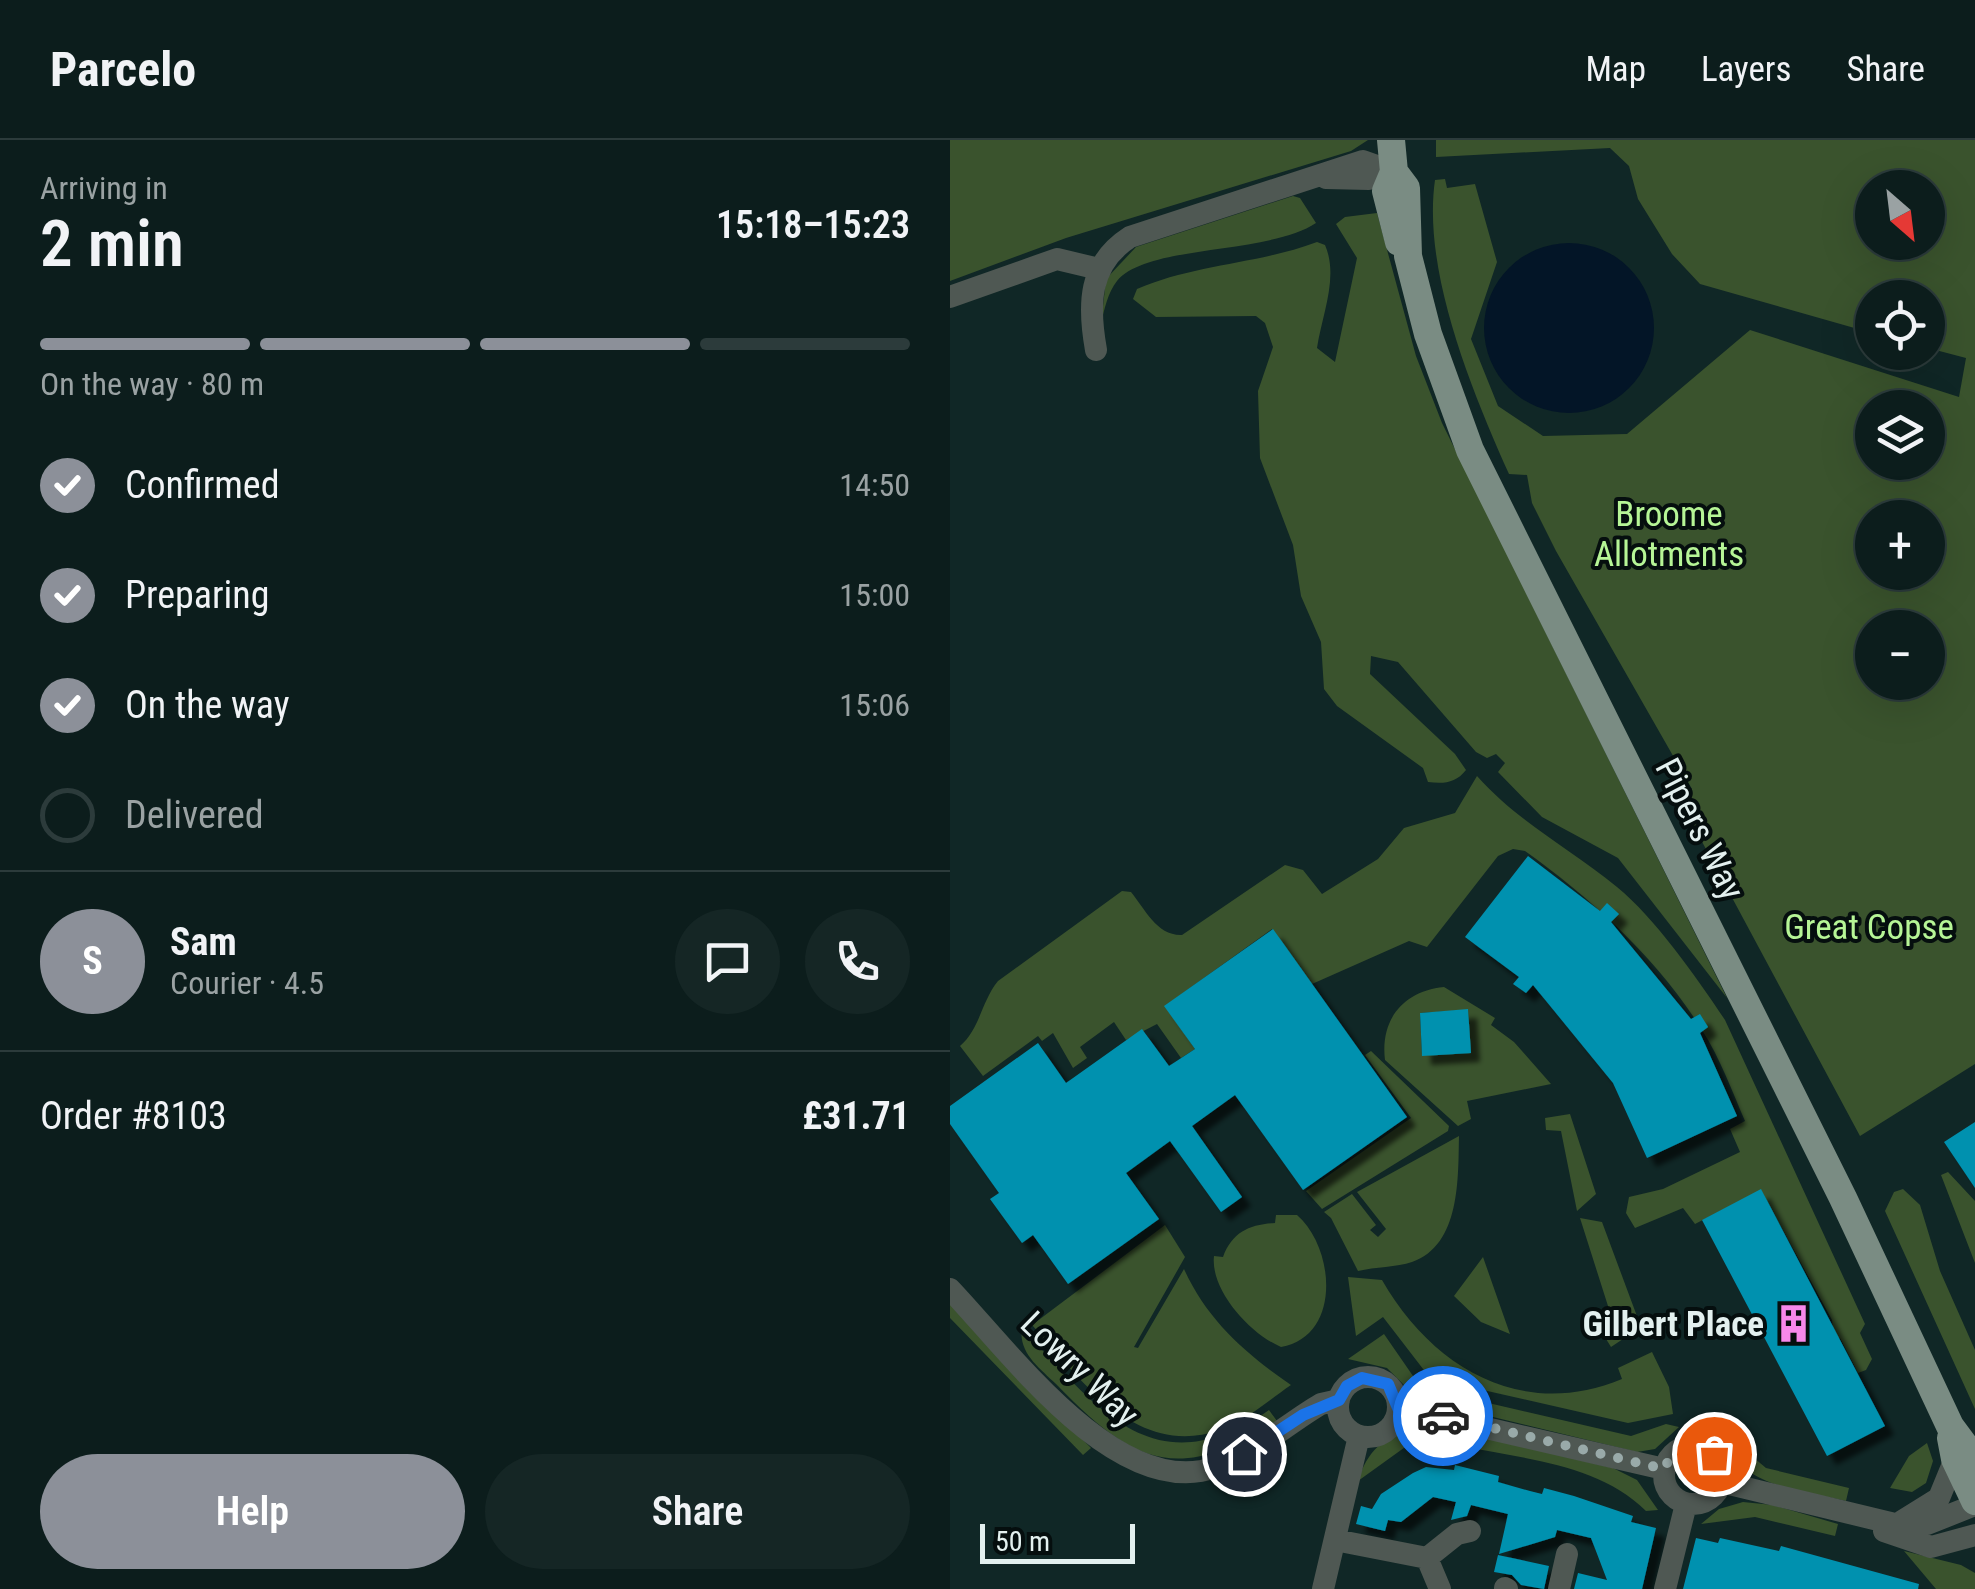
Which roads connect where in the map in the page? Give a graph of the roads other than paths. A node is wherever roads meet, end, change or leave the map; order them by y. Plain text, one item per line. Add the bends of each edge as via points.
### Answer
1 (1391, 140) edge
2 (1394, 172) junction
3 (1099, 270) junction
4 (950, 297) edge
5 (1096, 350) dead end
6 (950, 1289) edge
7 (1339, 1400) junction
8 (1398, 1408) junction
9 (1360, 1436) junction
10 (1965, 1460) edge
11 (1664, 1469) junction
12 (1722, 1482) junction
13 (1975, 1503) edge
14 (1686, 1504) junction
15 (1854, 1516) junction
16 (1894, 1524) junction
17 (1470, 1530) dead end
18 (1975, 1535) edge
19 (1335, 1540) junction
20 (1949, 1546) junction
21 (1567, 1554) dead end
22 (1975, 1557) edge
23 (1427, 1558) junction
24 (1322, 1589) edge
25 (1440, 1589) edge
26 (1559, 1589) edge
27 (1665, 1589) edge

1 - 2 main road, Pipers Way
2 - 3 street via 1364,161 1142,232 1114,250
2 - 10 main road, Pipers Way via 1386,191 1399,242 1477,466 1835,1183
3 - 4 street via 1057,259
3 - 5 street via 1090,301
6 - 7 street, Lowry Way via 1091,1436 1139,1464 1185,1472 1218,1466 1321,1404
7 - 8 street, Lowry Way via 1354,1380 1372,1377 1394,1391
7 - 9 street via 1340,1418
8 - 9 street via 1386,1432
8 - 11 street, Lowry Way
9 - 19 street
10 - 13 main road, Pipers Way
10 - 16 street via 1939,1498
11 - 12 street via 1679,1449 1696,1446 1714,1454
11 - 14 street via 1670,1495
12 - 14 street via 1704,1502
12 - 15 street
13 - 16 street via 1927,1524
14 - 27 street
15 - 16 street
15 - 20 street via 1912,1543
17 - 23 street
18 - 20 street
19 - 23 street
19 - 24 street
20 - 22 street
21 - 26 street
23 - 25 street

